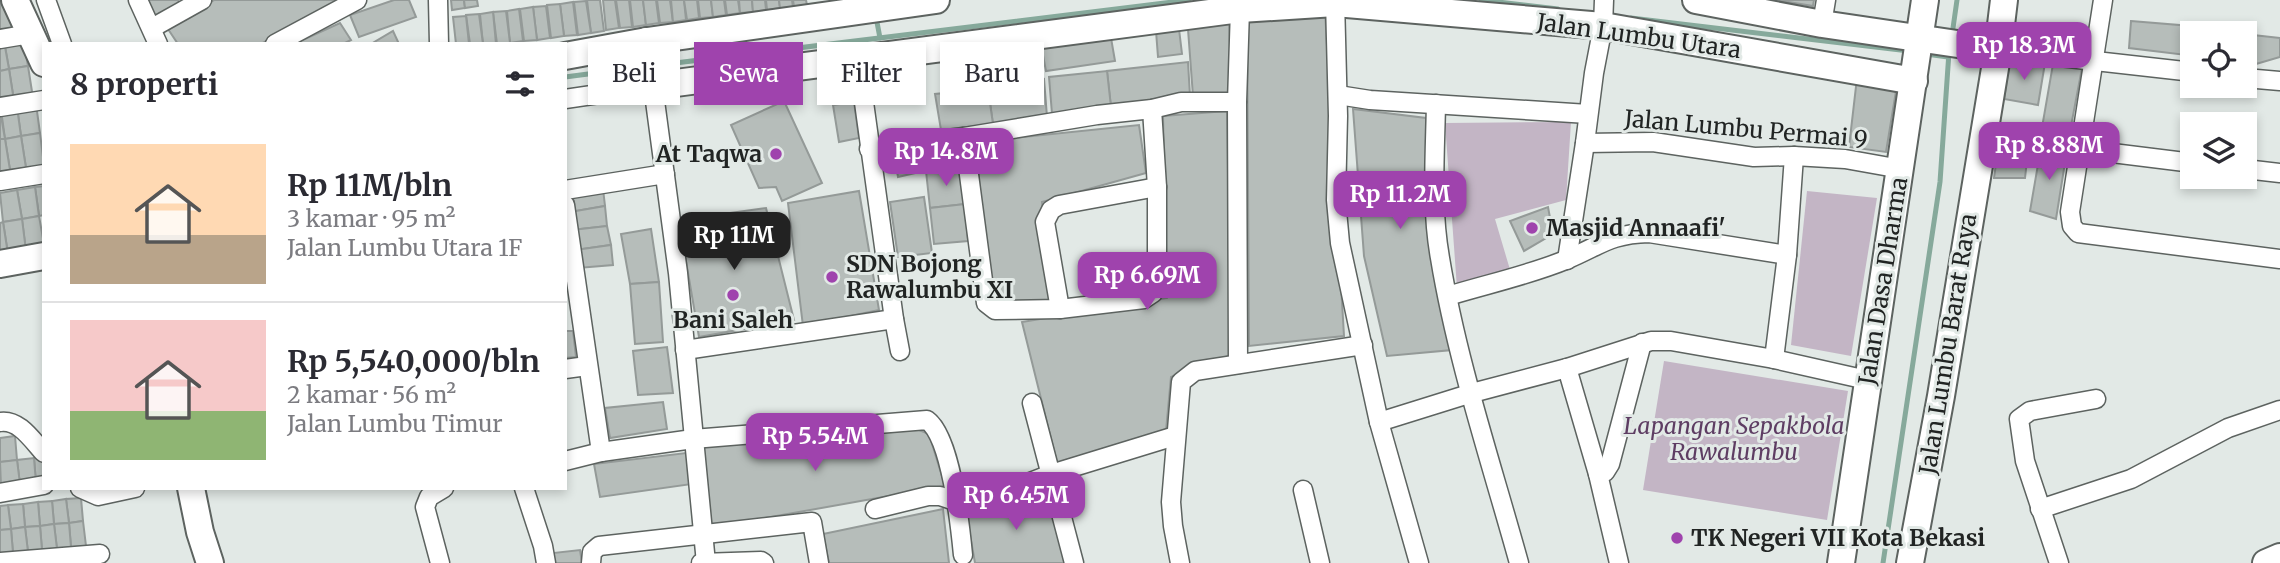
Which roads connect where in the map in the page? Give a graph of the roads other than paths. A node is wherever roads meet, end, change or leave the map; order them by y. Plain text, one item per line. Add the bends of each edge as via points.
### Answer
1 (15, 0) edge
2 (46, 0) edge
3 (138, 0) edge
4 (202, 0) edge
5 (357, 0) edge
6 (438, 0) edge
7 (936, 0) edge
8 (1696, 0) edge
9 (1925, 0) edge
10 (2004, 0) edge
11 (2103, 0) edge
12 (1335, 1) edge
13 (873, 7) edge
14 (1240, 9) junction
15 (1824, 12) edge
16 (1604, 15) edge
17 (30, 34) junction
18 (155, 36) edge
19 (0, 39) edge
20 (61, 42) edge
21 (279, 42) edge
22 (439, 42) edge
23 (1991, 49) junction
24 (926, 50) edge
25 (680, 54) edge
26 (1921, 54) junction
27 (567, 56) edge
28 (588, 58) edge
29 (42, 59) edge
30 (817, 60) edge
31 (2092, 61) junction
32 (680, 62) edge
33 (2180, 71) edge
34 (2257, 79) edge
35 (2280, 81) edge
36 (588, 89) edge
37 (1338, 96) junction
38 (567, 98) edge
39 (42, 100) edge
40 (1237, 102) junction
41 (1436, 104) junction
42 (655, 105) edge
43 (864, 105) edge
44 (0, 107) edge
45 (1152, 109) junction
46 (1588, 114) junction
47 (964, 137) junction
48 (1586, 143) junction
49 (869, 149) junction
50 (2080, 149) junction
51 (1794, 156) junction
52 (2180, 161) edge
53 (1901, 169) junction
54 (2257, 170) edge
55 (2280, 173) edge
56 (42, 174) edge
57 (665, 174) junction
58 (0, 181) edge
59 (1157, 187) junction
60 (567, 190) edge
61 (567, 220) edge
62 (1787, 255) junction
63 (42, 256) edge
64 (2280, 258) edge
65 (1567, 260) junction
66 (0, 264) edge
67 (1448, 296) junction
68 (1060, 309) junction
69 (894, 319) junction
70 (1642, 343) junction
71 (1363, 345) junction
72 (685, 349) junction
73 (900, 351) dead end
74 (1774, 359) junction
75 (1238, 364) junction
76 (587, 366) junction
77 (1567, 368) junction
78 (567, 369) edge
79 (1867, 380) junction
80 (1472, 393) junction
81 (2096, 399) dead end
82 (1032, 403) dead end
83 (2280, 410) edge
84 (0, 422) edge
85 (1379, 422) junction
86 (1175, 436) junction
87 (693, 439) junction
88 (42, 451) edge
89 (601, 452) junction
90 (567, 460) edge
91 (1051, 474) junction
92 (1598, 474) junction
93 (42, 485) edge
94 (84, 490) edge
95 (126, 490) edge
96 (191, 490) edge
97 (441, 490) edge
98 (525, 490) edge
99 (1303, 490) dead end
100 (0, 493) edge
101 (958, 502) junction
102 (875, 509) dead end
103 (2040, 509) junction
104 (702, 536) junction
105 (100, 554) dead end
106 (963, 555) dead end
107 (2280, 557) edge
108 (0, 562) edge
109 (210, 563) edge
110 (440, 563) edge
111 (546, 563) edge
112 (591, 563) edge
113 (704, 563) edge
114 (764, 563) edge
115 (819, 563) edge
116 (1074, 563) edge
117 (1180, 563) edge
118 (1320, 563) edge
119 (1419, 563) edge
120 (1519, 563) edge
121 (1619, 563) edge
122 (1841, 563) edge
123 (1910, 563) edge
124 (2059, 563) edge
125 (2266, 563) edge

1 - 17 street
2 - 20 street
3 - 18 street
4 - 18 street
5 - 21 street
6 - 22 street
7 - 13 street, Jalan Lumbu Utara
8 - 15 street, Jalan Lumbu Utara
9 - 26 street, Jalan Dasa Dharma
10 - 23 street, Jalan Lumbu Barat Raya
11 - 31 street
12 - 14 street, Jalan Lumbu Utara
12 - 16 street, Jalan Lumbu Utara
12 - 37 street
13 - 25 street, Jalan Lumbu Utara
14 - 24 street, Jalan Lumbu Utara
14 - 40 street
15 - 26 street, Jalan Lumbu Utara
16 - 26 street, Jalan Lumbu Utara
16 - 46 street
17 - 19 street
17 - 29 street
23 - 26 street
23 - 31 street
23 - 123 street, Jalan Lumbu Barat Raya via 1941,396
26 - 53 street, Jalan Dasa Dharma
27 - 28 street, Jalan Lumbu Utara
30 - 32 street, Jalan Lumbu Utara
31 - 33 street
31 - 50 street
34 - 35 street
36 - 38 street
37 - 41 street
37 - 71 street via 1338,223
39 - 44 street
40 - 45 street via 1181,103
40 - 75 street
41 - 46 street
41 - 67 street via 1435,215
42 - 57 street
43 - 49 street
45 - 47 street
45 - 59 street
46 - 48 street
47 - 49 street
47 - 68 street via 986,303 995,310
48 - 51 street, Jalan Lumbu Permai 9 via 1653,142 1754,157
48 - 65 street
49 - 69 street
50 - 52 street
50 - 64 street via 2070,212 2078,233
51 - 53 street, Jalan Lumbu Permai 9
51 - 62 street
53 - 79 street, Jalan Dasa Dharma
54 - 55 street
56 - 58 street
57 - 60 street
57 - 72 street
59 - 68 street via 1157,284 1153,293 1144,299
59 - 68 street via 1051,210 1045,222
61 - 76 street
62 - 65 street via 1642,233 1613,237
62 - 74 street
63 - 66 street
65 - 67 street
67 - 80 street
69 - 72 street
69 - 73 street
70 - 74 street via 1671,341
70 - 77 street
70 - 92 street via 1610,464
71 - 75 street
71 - 85 street
72 - 87 street
74 - 79 street
75 - 86 street via 1195,371 1181,382
76 - 78 street
76 - 89 street
77 - 80 street
77 - 92 street
79 - 122 street, Jalan Dasa Dharma
80 - 85 street
80 - 120 street
81 - 103 street via 2030,411 2019,419 2025,461
82 - 91 street
83 - 103 street via 2228,429 2131,479
84 - 88 street via 15,423
85 - 119 street
86 - 91 street
86 - 117 street via 1171,502
87 - 89 street
87 - 101 street via 927,420 940,439
87 - 104 street
89 - 90 street
91 - 101 street via 1002,494
91 - 116 street
92 - 121 street
93 - 100 street
94 - 95 street via 98,496
96 - 109 street
97 - 110 street via 429,497 425,507
98 - 111 street
99 - 118 street
101 - 102 street via 928,496
101 - 106 street
103 - 124 street
104 - 112 street via 599,546 592,552
104 - 113 street
104 - 115 street via 812,522
105 - 108 street
107 - 125 street
113 - 114 street

